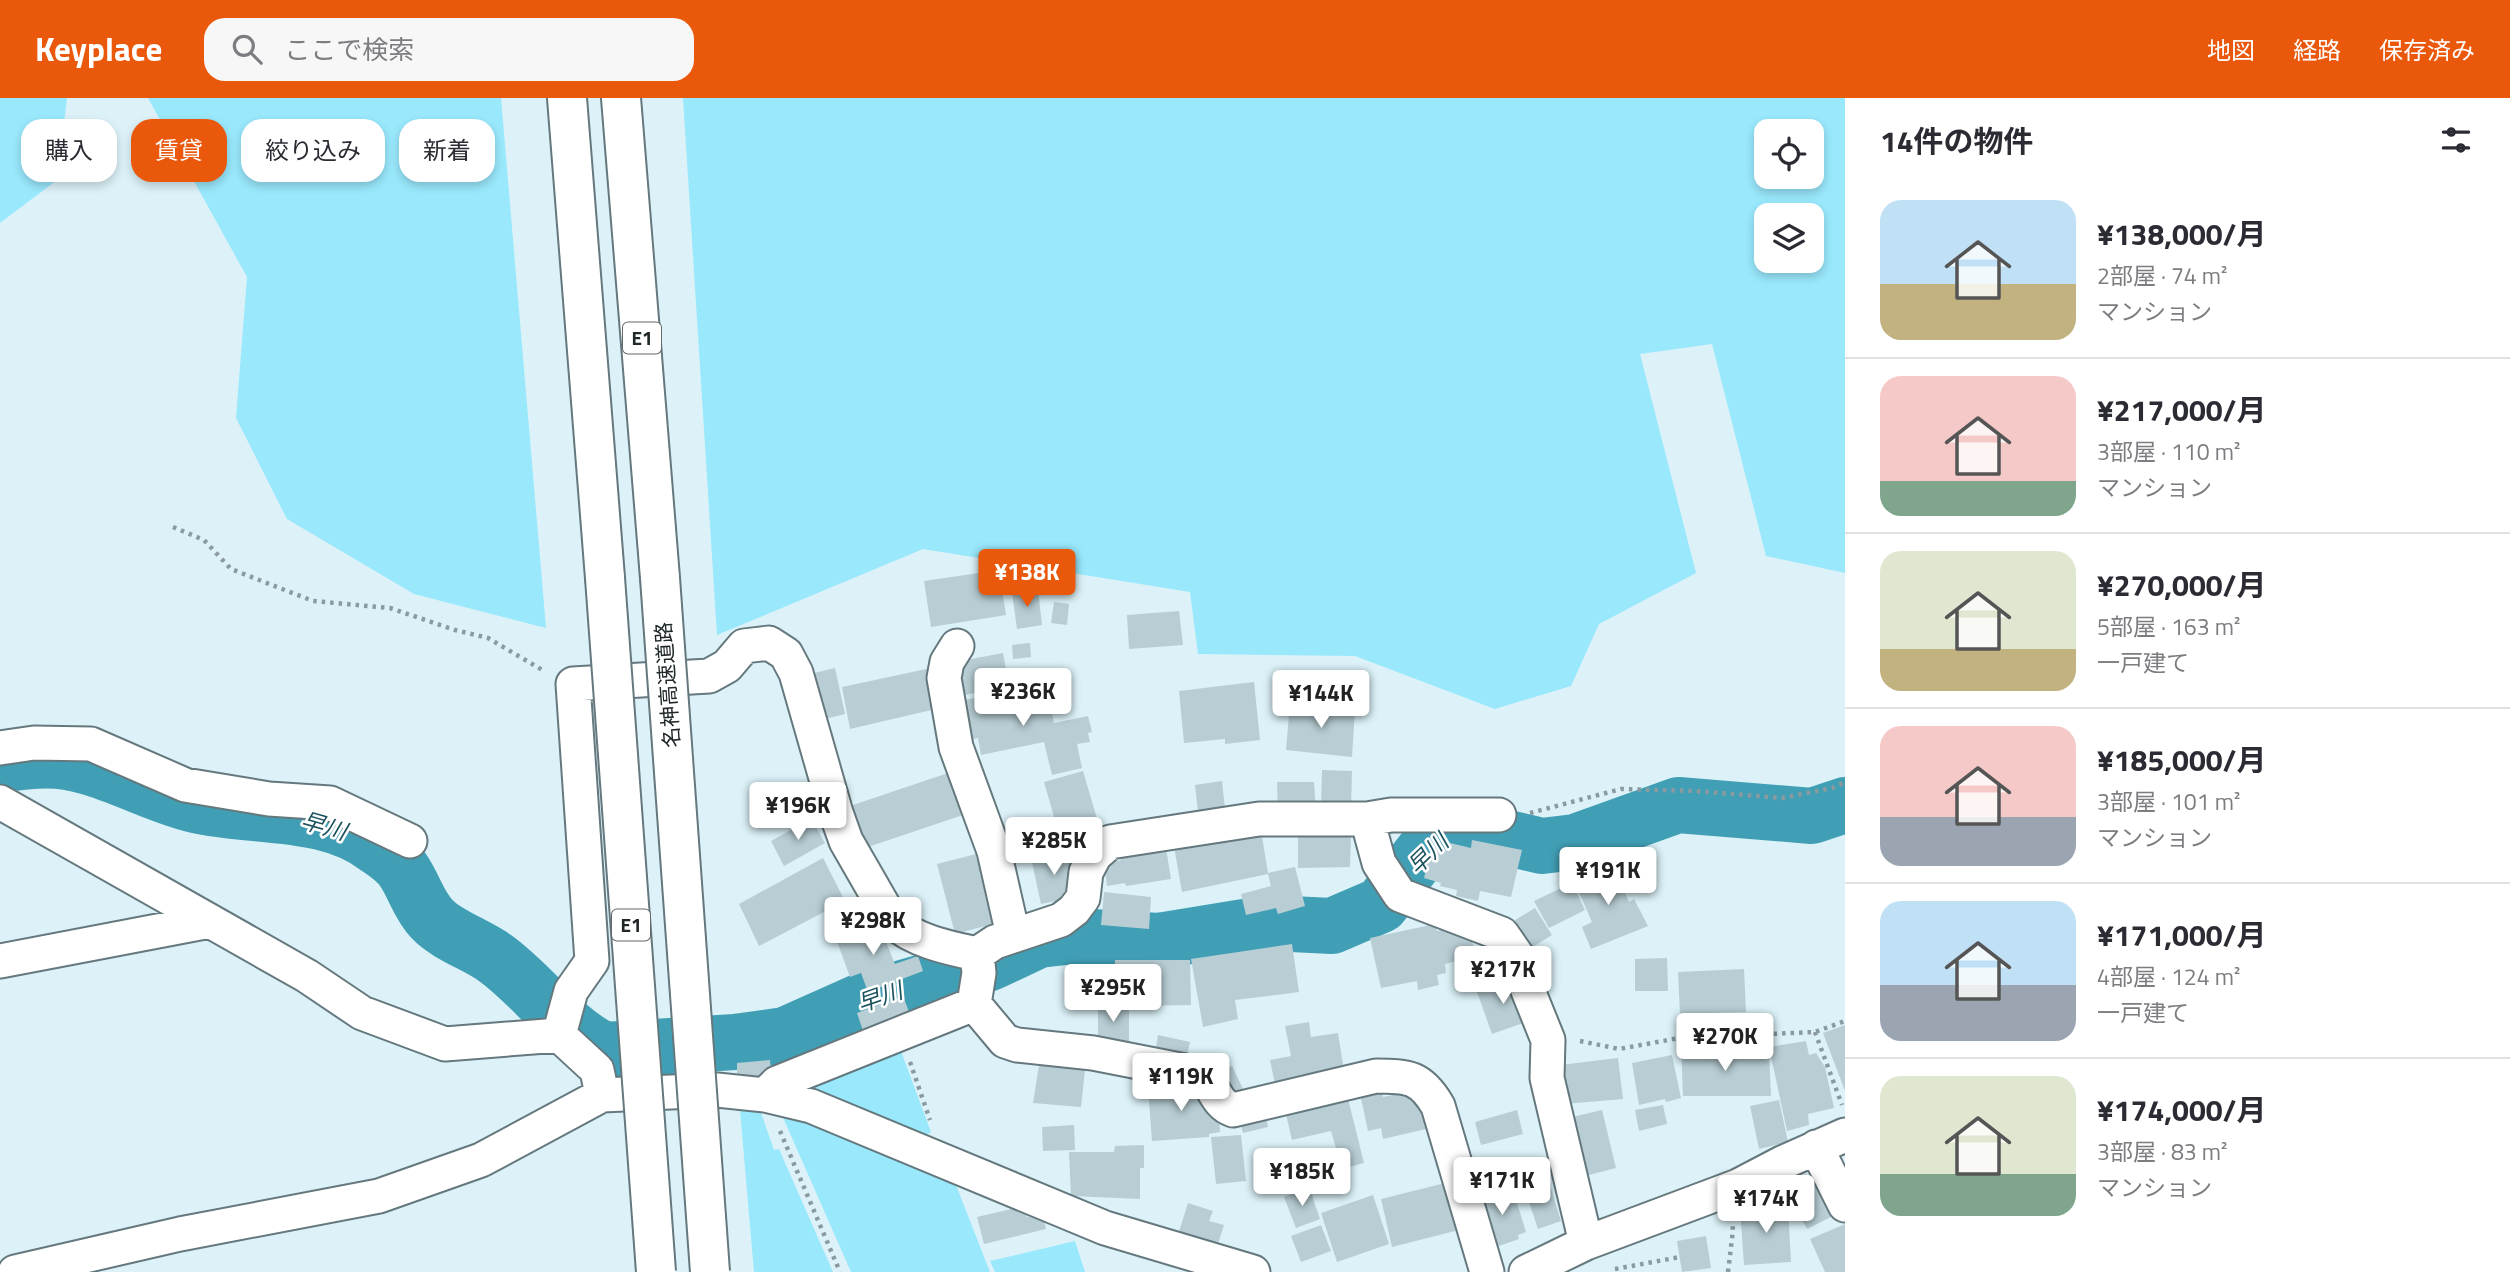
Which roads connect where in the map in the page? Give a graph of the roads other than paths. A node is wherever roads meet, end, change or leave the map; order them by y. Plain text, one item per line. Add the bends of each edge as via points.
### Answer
1 (567, 98) edge
2 (621, 98) edge
3 (957, 646) dead end
4 (0, 748) edge
5 (0, 802) edge
6 (1499, 815) road end
7 (1367, 820) junction
8 (410, 841) dead end
9 (210, 921) junction
10 (1013, 935) junction
11 (0, 961) edge
12 (977, 972) junction
13 (562, 1025) junction
14 (602, 1094) junction
15 (765, 1095) junction
16 (1830, 1141) edge
17 (1845, 1205) edge
18 (1586, 1242) junction
19 (15, 1272) edge
20 (656, 1272) edge
21 (710, 1272) edge
22 (1253, 1272) edge
23 (1487, 1272) edge
24 (1526, 1272) edge

1 - 20 highway, E1, bridge
2 - 21 highway, 名神高速道路 / E1, bridge
3 - 10 street via 944,678 956,747 994,851
4 - 8 street via 34,743 91,744 186,785 269,799 330,803
5 - 9 street
6 - 7 street via 1391,815
7 - 10 street via 1259,820 1110,842 1095,855 1086,872 1083,898 1074,911 1061,920
7 - 18 street via 1379,863 1394,888 1502,934 1518,957 1548,1040 1547,1077
9 - 11 street
9 - 13 street via 362,1013 445,1044
10 - 12 street via 995,942
12 - 13 street via 937,943 892,921 846,841 796,673 786,654 769,643 744,646 727,666 709,676 573,684 592,961 571,991
12 - 15 street via 899,1034 777,1083
12 - 23 street via 1005,1041 1200,1074 1220,1103 1233,1110 1376,1076 1416,1080 1438,1106
13 - 14 street via 597,1070
14 - 15 street via 717,1090
14 - 19 street via 481,1160 379,1196
15 - 22 street via 811,1106 1105,1228
16 - 17 street
16 - 18 street via 1726,1190
18 - 24 street

